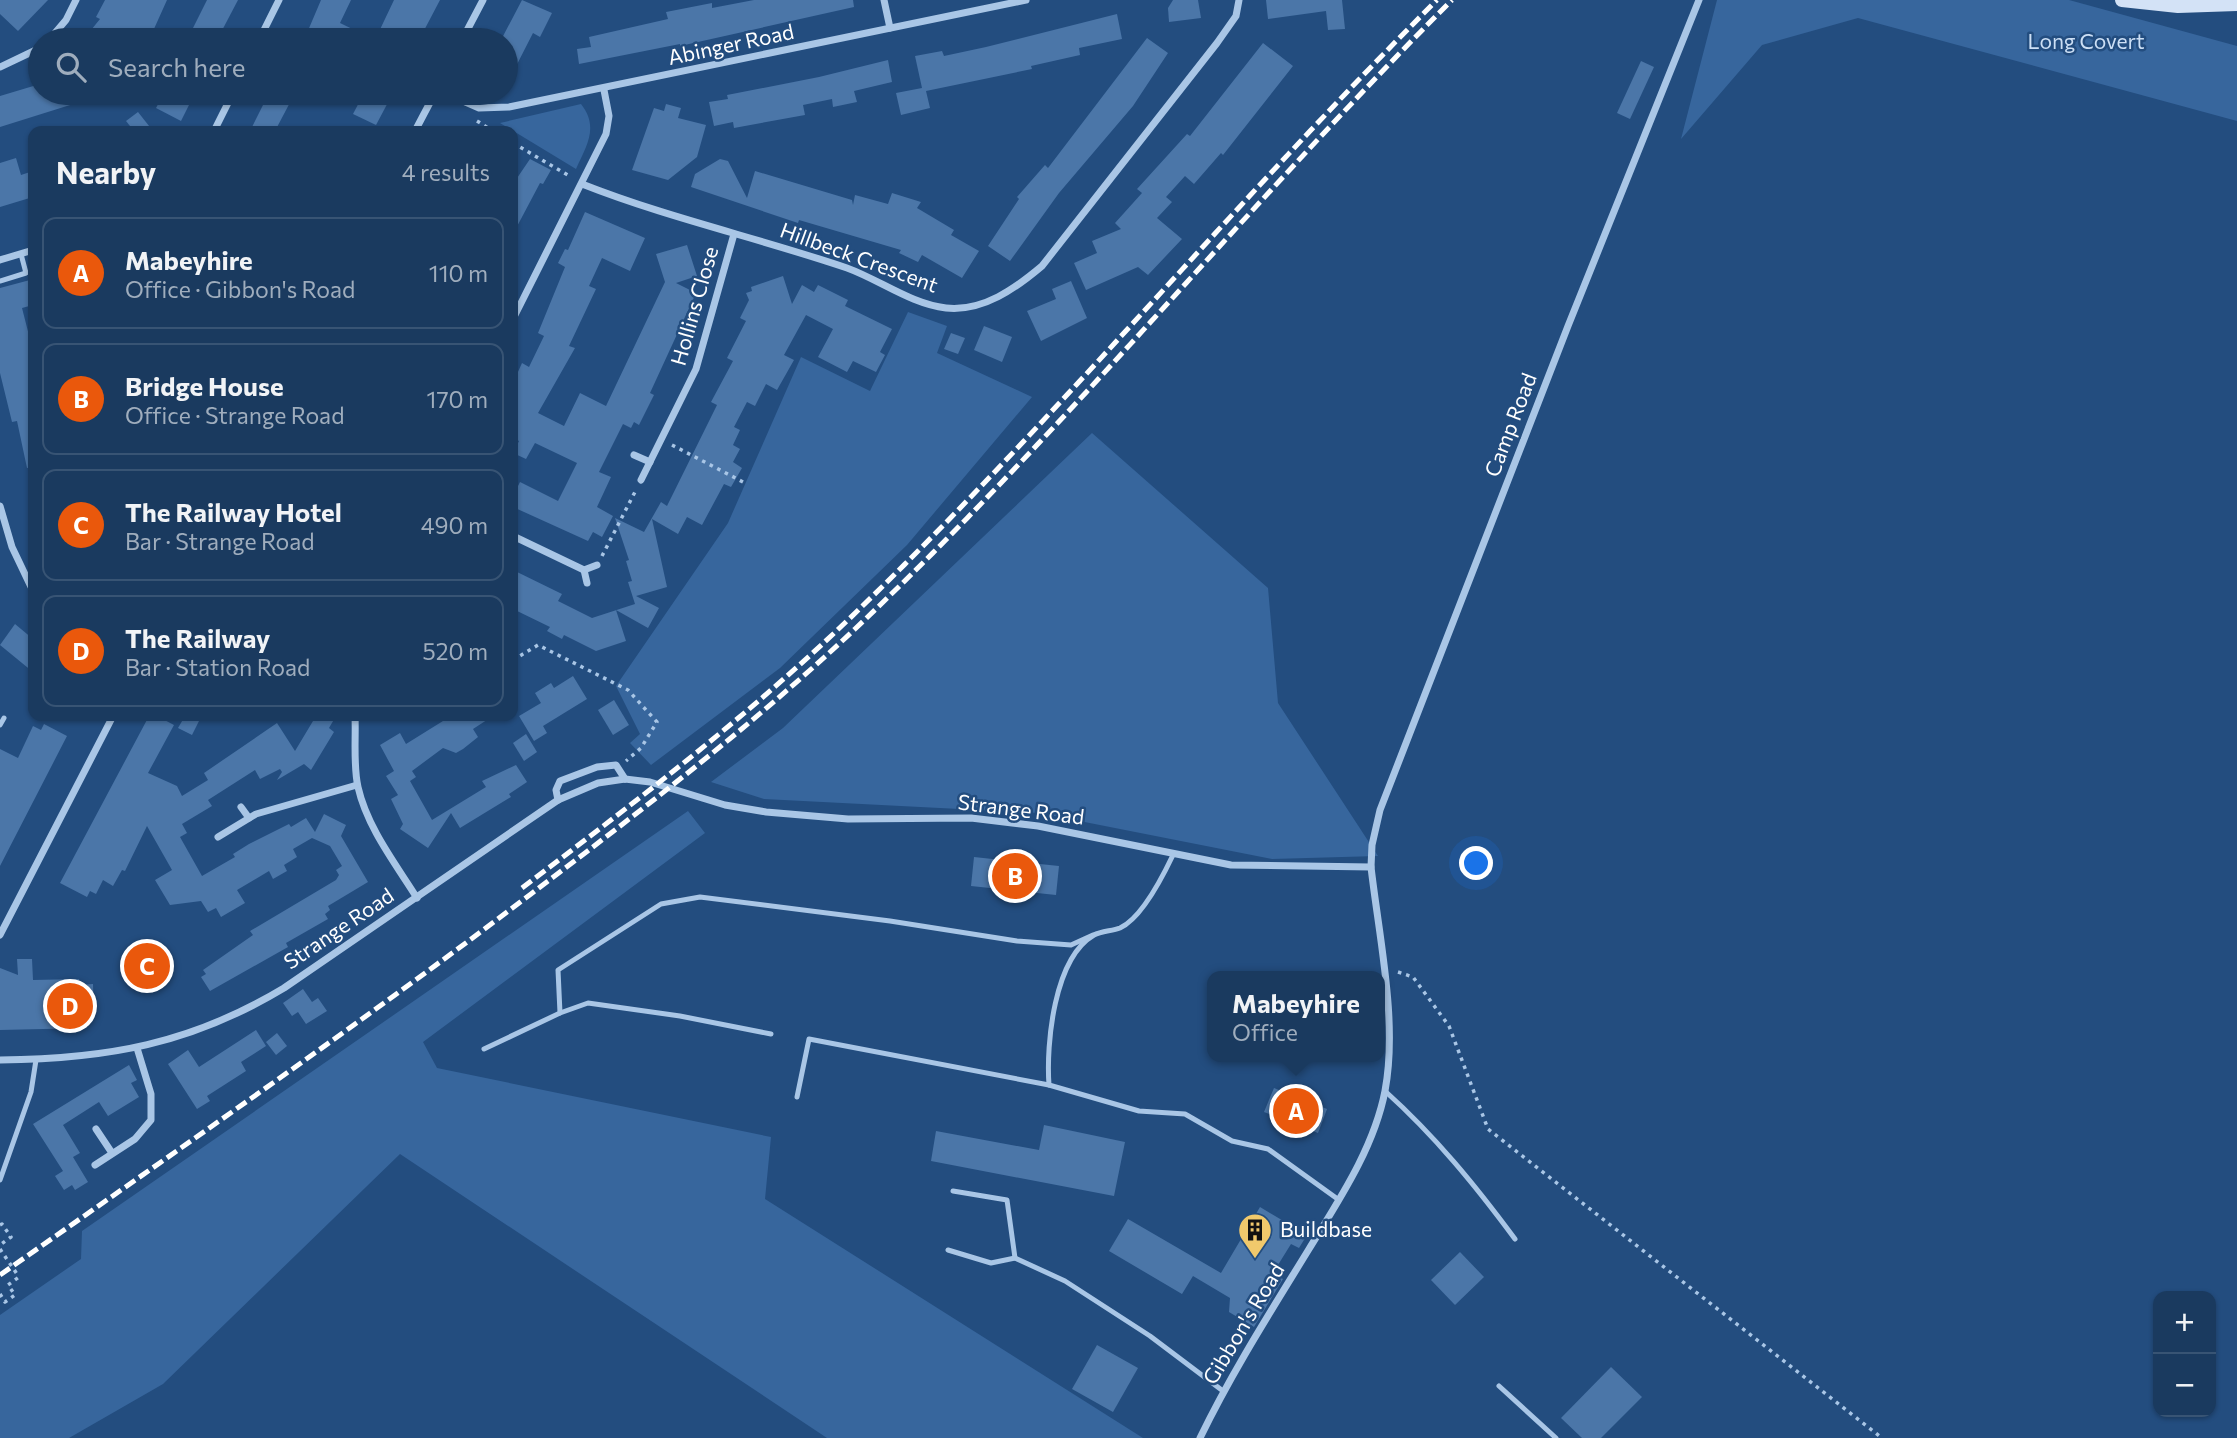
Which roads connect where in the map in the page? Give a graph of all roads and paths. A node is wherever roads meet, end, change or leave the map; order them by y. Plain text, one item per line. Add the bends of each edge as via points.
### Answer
1 (76, 0) edge
2 (279, 0) edge
3 (483, 0) edge
4 (884, 0) edge
5 (1027, 0) edge
6 (1239, 0) edge
7 (1699, 0) edge
8 (2122, 0) edge
9 (2237, 4) edge
10 (59, 28) edge
11 (265, 28) edge
12 (469, 28) edge
13 (890, 28) junction
14 (28, 54) edge
15 (0, 67) edge
16 (604, 90) junction
17 (227, 105) edge
18 (429, 105) edge
19 (472, 105) edge
20 (216, 126) edge
21 (418, 126) edge
22 (518, 146) edge
23 (582, 184) junction
24 (734, 234) junction
25 (28, 252) edge
26 (21, 254) junction
27 (0, 260) edge
28 (0, 281) edge
29 (518, 309) edge
30 (661, 439) junction
31 (634, 454) dead end
32 (650, 462) junction
33 (641, 480) joint
34 (745, 483) dead end
35 (0, 506) edge
36 (518, 538) edge
37 (597, 565) joint
38 (584, 570) junction
39 (28, 581) edge
40 (587, 583) dead end
41 (518, 657) edge
42 (4, 718) dead end
43 (110, 721) edge
44 (355, 721) edge
45 (0, 725) edge
46 (619, 768) junction
47 (625, 779) junction
48 (357, 785) junction
49 (558, 800) junction
50 (241, 807) dead end
51 (249, 818) junction
52 (218, 837) dead end
53 (1173, 855) junction
54 (1371, 867) junction
55 (417, 898) junction
56 (0, 935) edge
57 (1093, 935) junction
58 (1382, 967) junction
59 (1382, 971) edge
60 (1385, 998) edge
61 (560, 1013) junction
62 (771, 1034) dead end
63 (137, 1048) junction
64 (484, 1049) dead end
65 (0, 1060) edge
66 (36, 1060) junction
67 (1049, 1085) junction
68 (1385, 1091) junction
69 (797, 1097) dead end
70 (96, 1129) dead end
71 (112, 1153) junction
72 (95, 1164) dead end
73 (0, 1180) edge
74 (953, 1191) dead end
75 (1339, 1200) junction
76 (0, 1225) edge
77 (1515, 1239) dead end
78 (0, 1247) edge
79 (948, 1250) dead end
80 (1015, 1258) junction
81 (0, 1294) edge
82 (1499, 1386) dead end
83 (1223, 1391) junction
84 (1199, 1438) edge
85 (1556, 1438) edge
86 (1882, 1438) edge

1 - 10 street
2 - 11 street
3 - 12 street
4 - 13 street
5 - 13 street, Abinger Road
6 - 24 street, Hillbeck Crescent via 1236,16 1217,43 1042,266 997,298 947,308 913,299 851,270
7 - 54 street, Camp Road via 1380,810
8 - 9 street via 2178,6
13 - 16 street, Abinger Road
14 - 15 street
16 - 19 street, Abinger Road via 497,109
16 - 23 street via 609,116 606,134
17 - 20 street
18 - 21 street
22 - 23 path
23 - 24 street, Hillbeck Crescent
23 - 29 street
24 - 30 street, Hollins Close via 696,369
25 - 26 street
26 - 27 street
26 - 28 lane via 26,273
30 - 32 street, Hollins Close
30 - 34 path
31 - 32 street
32 - 33 street, Hollins Close
33 - 37 path
35 - 39 street
36 - 38 street
37 - 38 street
38 - 40 street
41 - 46 path via 538,645 628,690 657,722 641,748
42 - 45 lane
43 - 56 street
44 - 48 street
46 - 47 street
46 - 49 street, Strange Road via 597,767 564,778 557,785
47 - 49 street, Strange Road via 598,783
47 - 53 street, Strange Road via 766,812 848,818 971,818 1038,825
48 - 51 street
48 - 55 street via 382,843
49 - 55 street, Strange Road
50 - 51 street
51 - 52 street
53 - 54 street, Strange Road via 1270,868
53 - 57 lane via 1160,883 1122,927
54 - 58 street, Gibbon's Road
55 - 63 street, Strange Road via 240,1014 199,1032
57 - 61 lane via 1071,944 1017,942 700,897 661,904 558,970
57 - 67 lane via 1073,958 1056,994 1046,1051
58 - 59 street, Gibbon's Road
58 - 86 path via 1413,976 1449,1026 1488,1129
60 - 68 street, Gibbon's Road
61 - 62 lane via 588,1003
61 - 64 lane
63 - 66 street, Strange Road
63 - 71 street via 150,1094 151,1120 135,1139
65 - 66 street, Strange Road
66 - 73 lane via 31,1092
67 - 69 lane via 809,1039
67 - 75 lane via 1139,1111 1185,1114 1232,1141 1268,1149
68 - 75 street, Gibbon's Road via 1364,1153
68 - 77 lane via 1464,1170
70 - 71 street
71 - 72 street
74 - 80 lane via 1007,1200
75 - 83 street, Gibbon's Road
76 - 78 path via 11,1237
78 - 81 path, bridge via 19,1277 8,1285 15,1295 5,1302
79 - 80 lane via 991,1263
80 - 83 lane via 1065,1281
82 - 85 lane
83 - 84 street, Gibbon's Road

